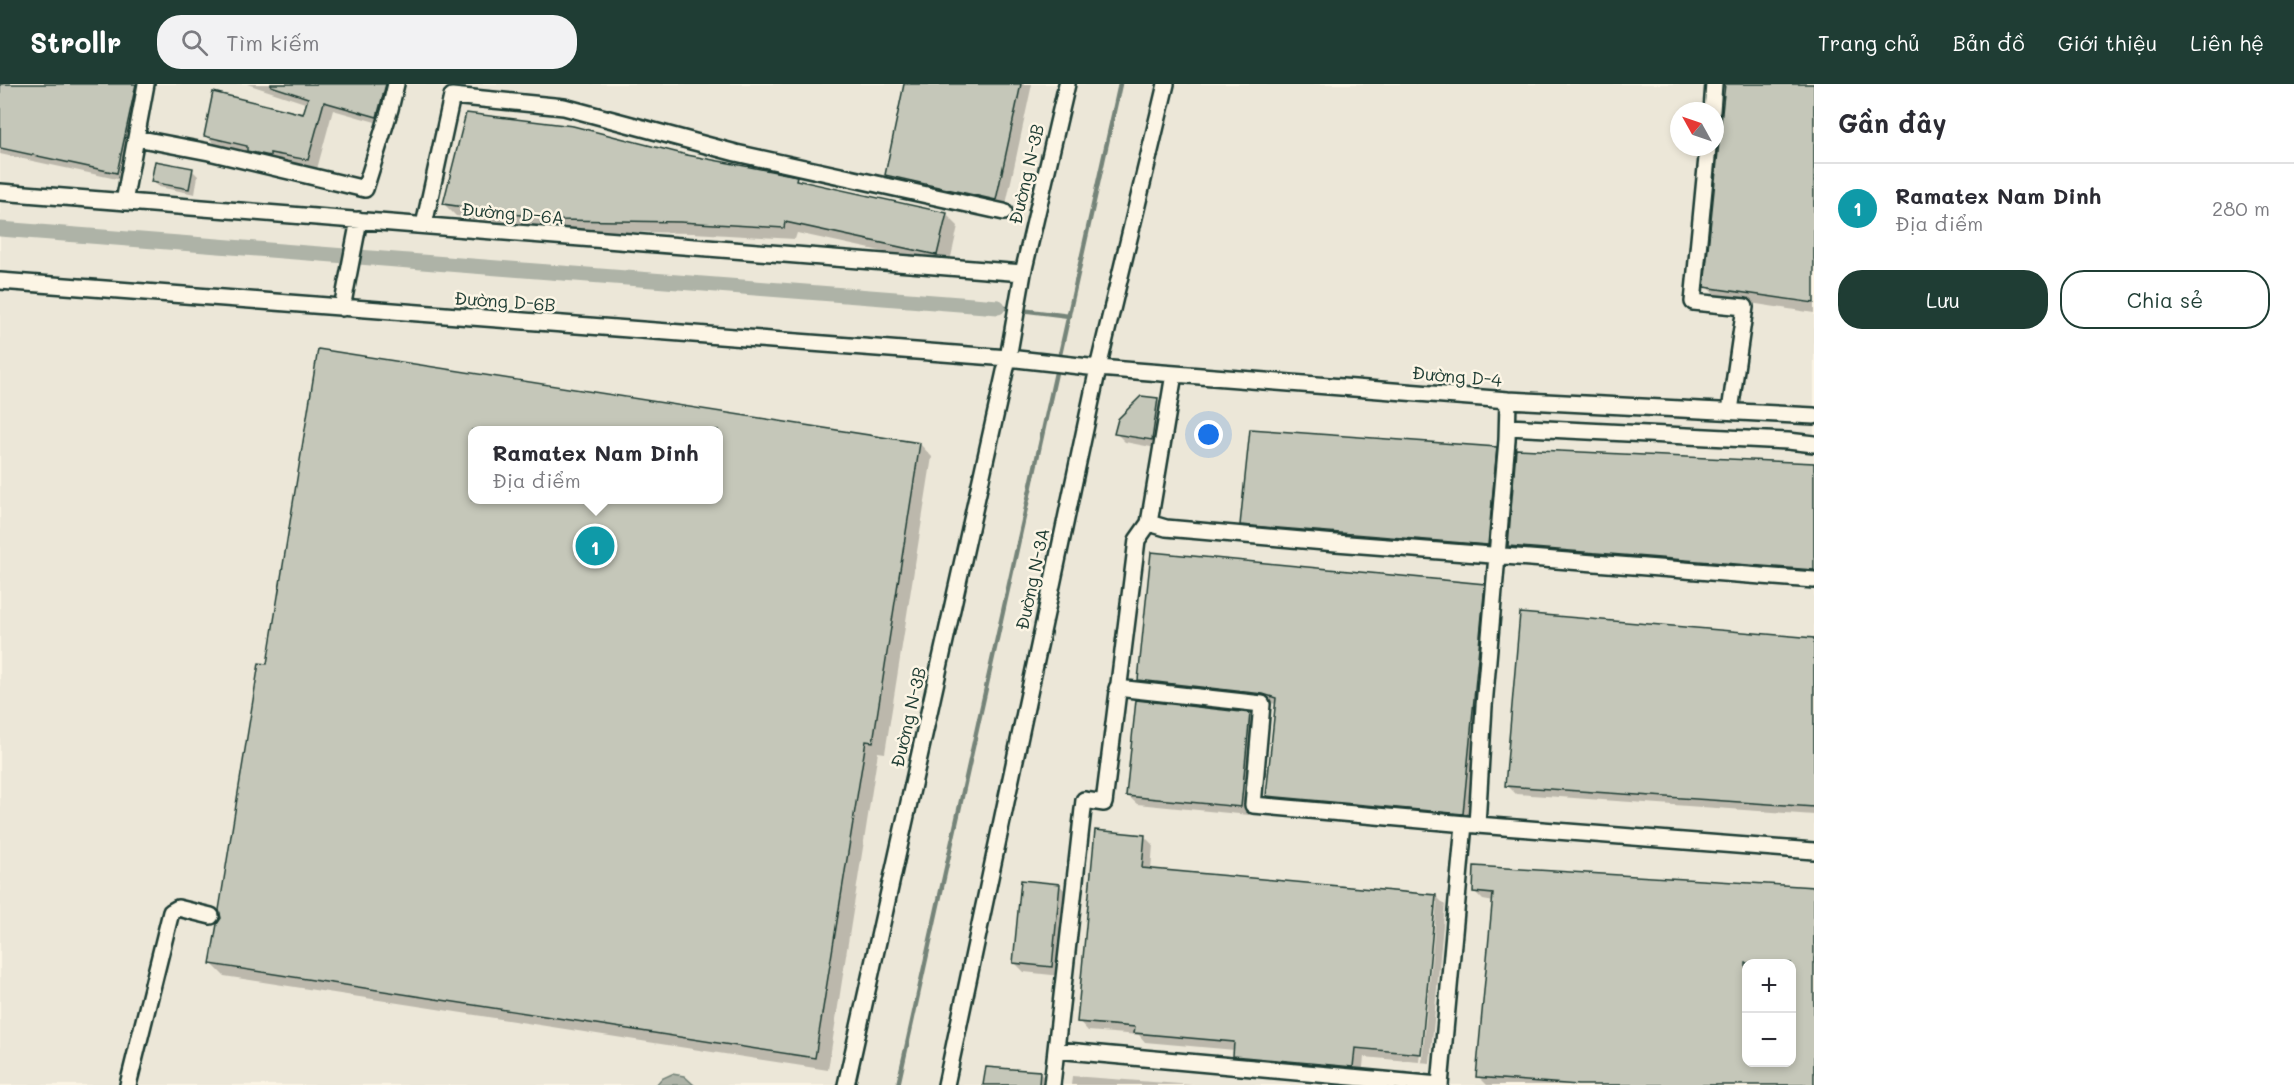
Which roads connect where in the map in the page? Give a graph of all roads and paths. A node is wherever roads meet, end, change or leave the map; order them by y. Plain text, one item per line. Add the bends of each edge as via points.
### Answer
1 (146, 84) edge
2 (396, 84) edge
3 (1067, 84) edge
4 (1166, 84) edge
5 (1714, 84) edge
6 (1713, 102) edge
7 (136, 138) junction
8 (1707, 156) edge
9 (0, 192) edge
10 (124, 202) junction
11 (1004, 212) dead end
12 (358, 220) junction
13 (424, 225) junction
14 (1023, 273) junction
15 (0, 281) edge
16 (342, 308) junction
17 (1008, 358) junction
18 (1041, 362) joint
19 (1098, 368) junction
20 (1174, 374) junction
21 (1508, 400) junction
22 (1730, 411) junction
23 (1814, 416) edge
24 (1508, 427) junction
25 (1814, 444) edge
26 (1149, 523) junction
27 (1498, 555) junction
28 (1814, 580) edge
29 (1118, 688) junction
30 (1471, 825) junction
31 (1814, 851) edge
32 (211, 915) dead end
33 (1056, 1050) junction
34 (128, 1085) edge
35 (846, 1085) edge
36 (946, 1085) edge
37 (1052, 1085) edge
38 (1439, 1085) edge

1 - 7 street
2 - 7 street via 365,189
3 - 14 street, Đường N-3B
4 - 19 street, Đường N-3A
5 - 6 street
7 - 10 street
8 - 22 street via 1693,302 1745,307
9 - 10 street, Đường D-6A
10 - 12 street, Đường D-6A
11 - 13 street via 736,153 564,108 452,96
12 - 13 street, Đường D-6A
12 - 16 street
13 - 14 street, Đường D-6A
14 - 17 street, Đường N-3B
15 - 16 street, Đường D-6B
16 - 17 street, Đường D-6B
17 - 18 street, Đường D-6B
17 - 35 street, Đường N-3B
18 - 19 street, Đường D-4
19 - 20 street, Đường D-4
19 - 36 street, Đường N-3A
20 - 21 street, Đường D-4
20 - 26 street
21 - 22 street, Đường D-4
21 - 24 street
22 - 23 street, Đường D-4
24 - 25 street
24 - 27 street
26 - 27 street via 1197,531
26 - 29 street via 1137,540
27 - 28 street
27 - 30 street
29 - 30 street via 1262,704 1253,805
29 - 33 street via 1104,803 1084,800
30 - 31 street
30 - 38 street
32 - 34 street via 178,908 171,912
33 - 37 street
33 - 38 street

